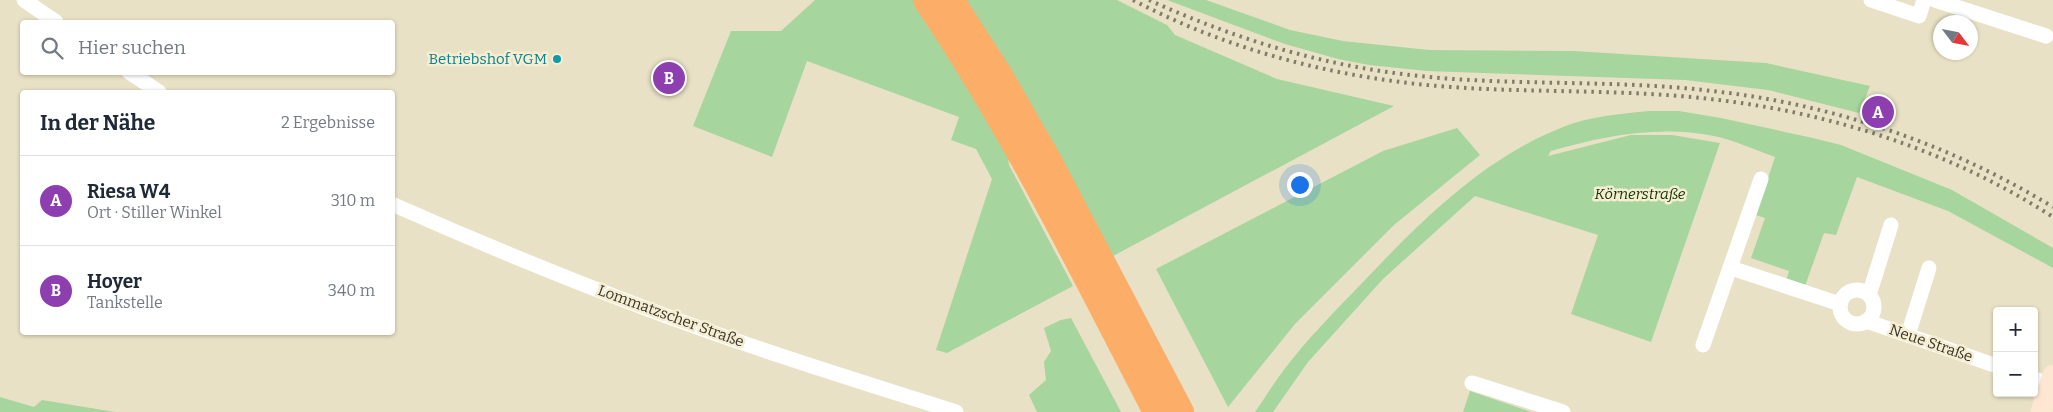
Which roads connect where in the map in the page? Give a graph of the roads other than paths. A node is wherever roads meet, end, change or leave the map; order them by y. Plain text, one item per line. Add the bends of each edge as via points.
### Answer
1 (24, 0) edge
2 (927, 0) edge
3 (950, 0) edge
4 (1871, 0) edge
5 (1924, 0) edge
6 (1935, 0) edge
7 (53, 20) edge
8 (2046, 36) dead end
9 (134, 75) edge
10 (156, 90) edge
11 (1761, 179) dead end
12 (395, 205) edge
13 (1891, 226) dead end
14 (1731, 268) junction
15 (1929, 268) dead end
16 (1869, 295) junction
17 (1840, 304) junction
18 (1866, 321) junction
19 (1908, 335) junction
20 (1703, 345) dead end
21 (1131, 361) junction
22 (1993, 365) edge
23 (2046, 379) edge
24 (1472, 383) dead end
25 (956, 412) edge
26 (1141, 412) edge
27 (1157, 412) edge
28 (1180, 412) edge
29 (1563, 412) edge
30 (2042, 412) edge

1 - 7 street
2 - 21 highway via 980,82
3 - 28 highway via 1040,147
4 - 5 street via 1919,16
6 - 8 street
9 - 10 street
11 - 14 street
12 - 25 street, Lommatzscher Straße via 639,306
13 - 16 street
14 - 17 street
14 - 20 street
15 - 19 street
16 - 17 street via 1860,290 1849,292
16 - 18 street via 1874,306
17 - 18 street via 1843,317 1850,322
18 - 19 street, Neue Straße
19 - 22 street, Neue Straße
21 - 26 highway via 1135,399
21 - 27 highway
23 - 30 street
24 - 29 street

